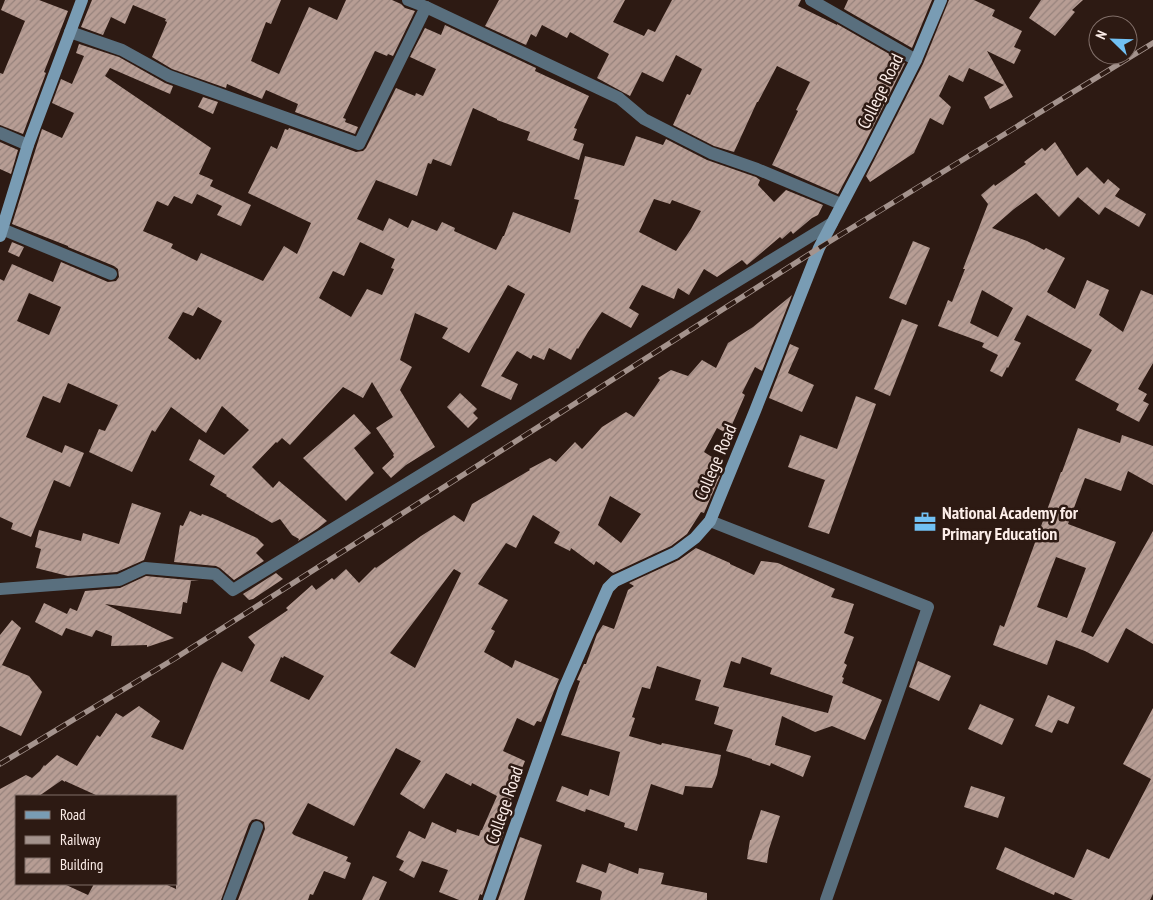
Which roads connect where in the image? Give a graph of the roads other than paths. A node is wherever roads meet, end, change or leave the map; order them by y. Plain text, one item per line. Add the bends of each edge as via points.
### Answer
1 (82, 0) edge
2 (408, 0) edge
3 (811, 0) edge
4 (941, 0) edge
5 (426, 7) junction
6 (70, 32) junction
7 (916, 60) junction
8 (0, 132) edge
9 (28, 145) junction
10 (841, 204) junction
11 (832, 223) junction
12 (1, 233) edge
13 (111, 274) dead end
14 (710, 521) junction
15 (0, 590) edge
16 (258, 827) dead end
17 (229, 900) edge
18 (489, 900) edge
19 (826, 900) edge

1 - 6 street
2 - 5 street
3 - 7 street
4 - 7 street, College Road
5 - 6 street via 359,144 169,76 122,50
5 - 10 street via 619,98 644,119 711,153
6 - 9 street
7 - 10 street, College Road
8 - 9 street
9 - 12 street
10 - 11 street, College Road
11 - 14 street, College Road via 819,248
11 - 15 street via 233,590 215,574 144,568 119,580
12 - 13 street
14 - 18 street, College Road via 695,538 675,552 615,581 608,588 564,688
14 - 19 street via 928,606
16 - 17 street

